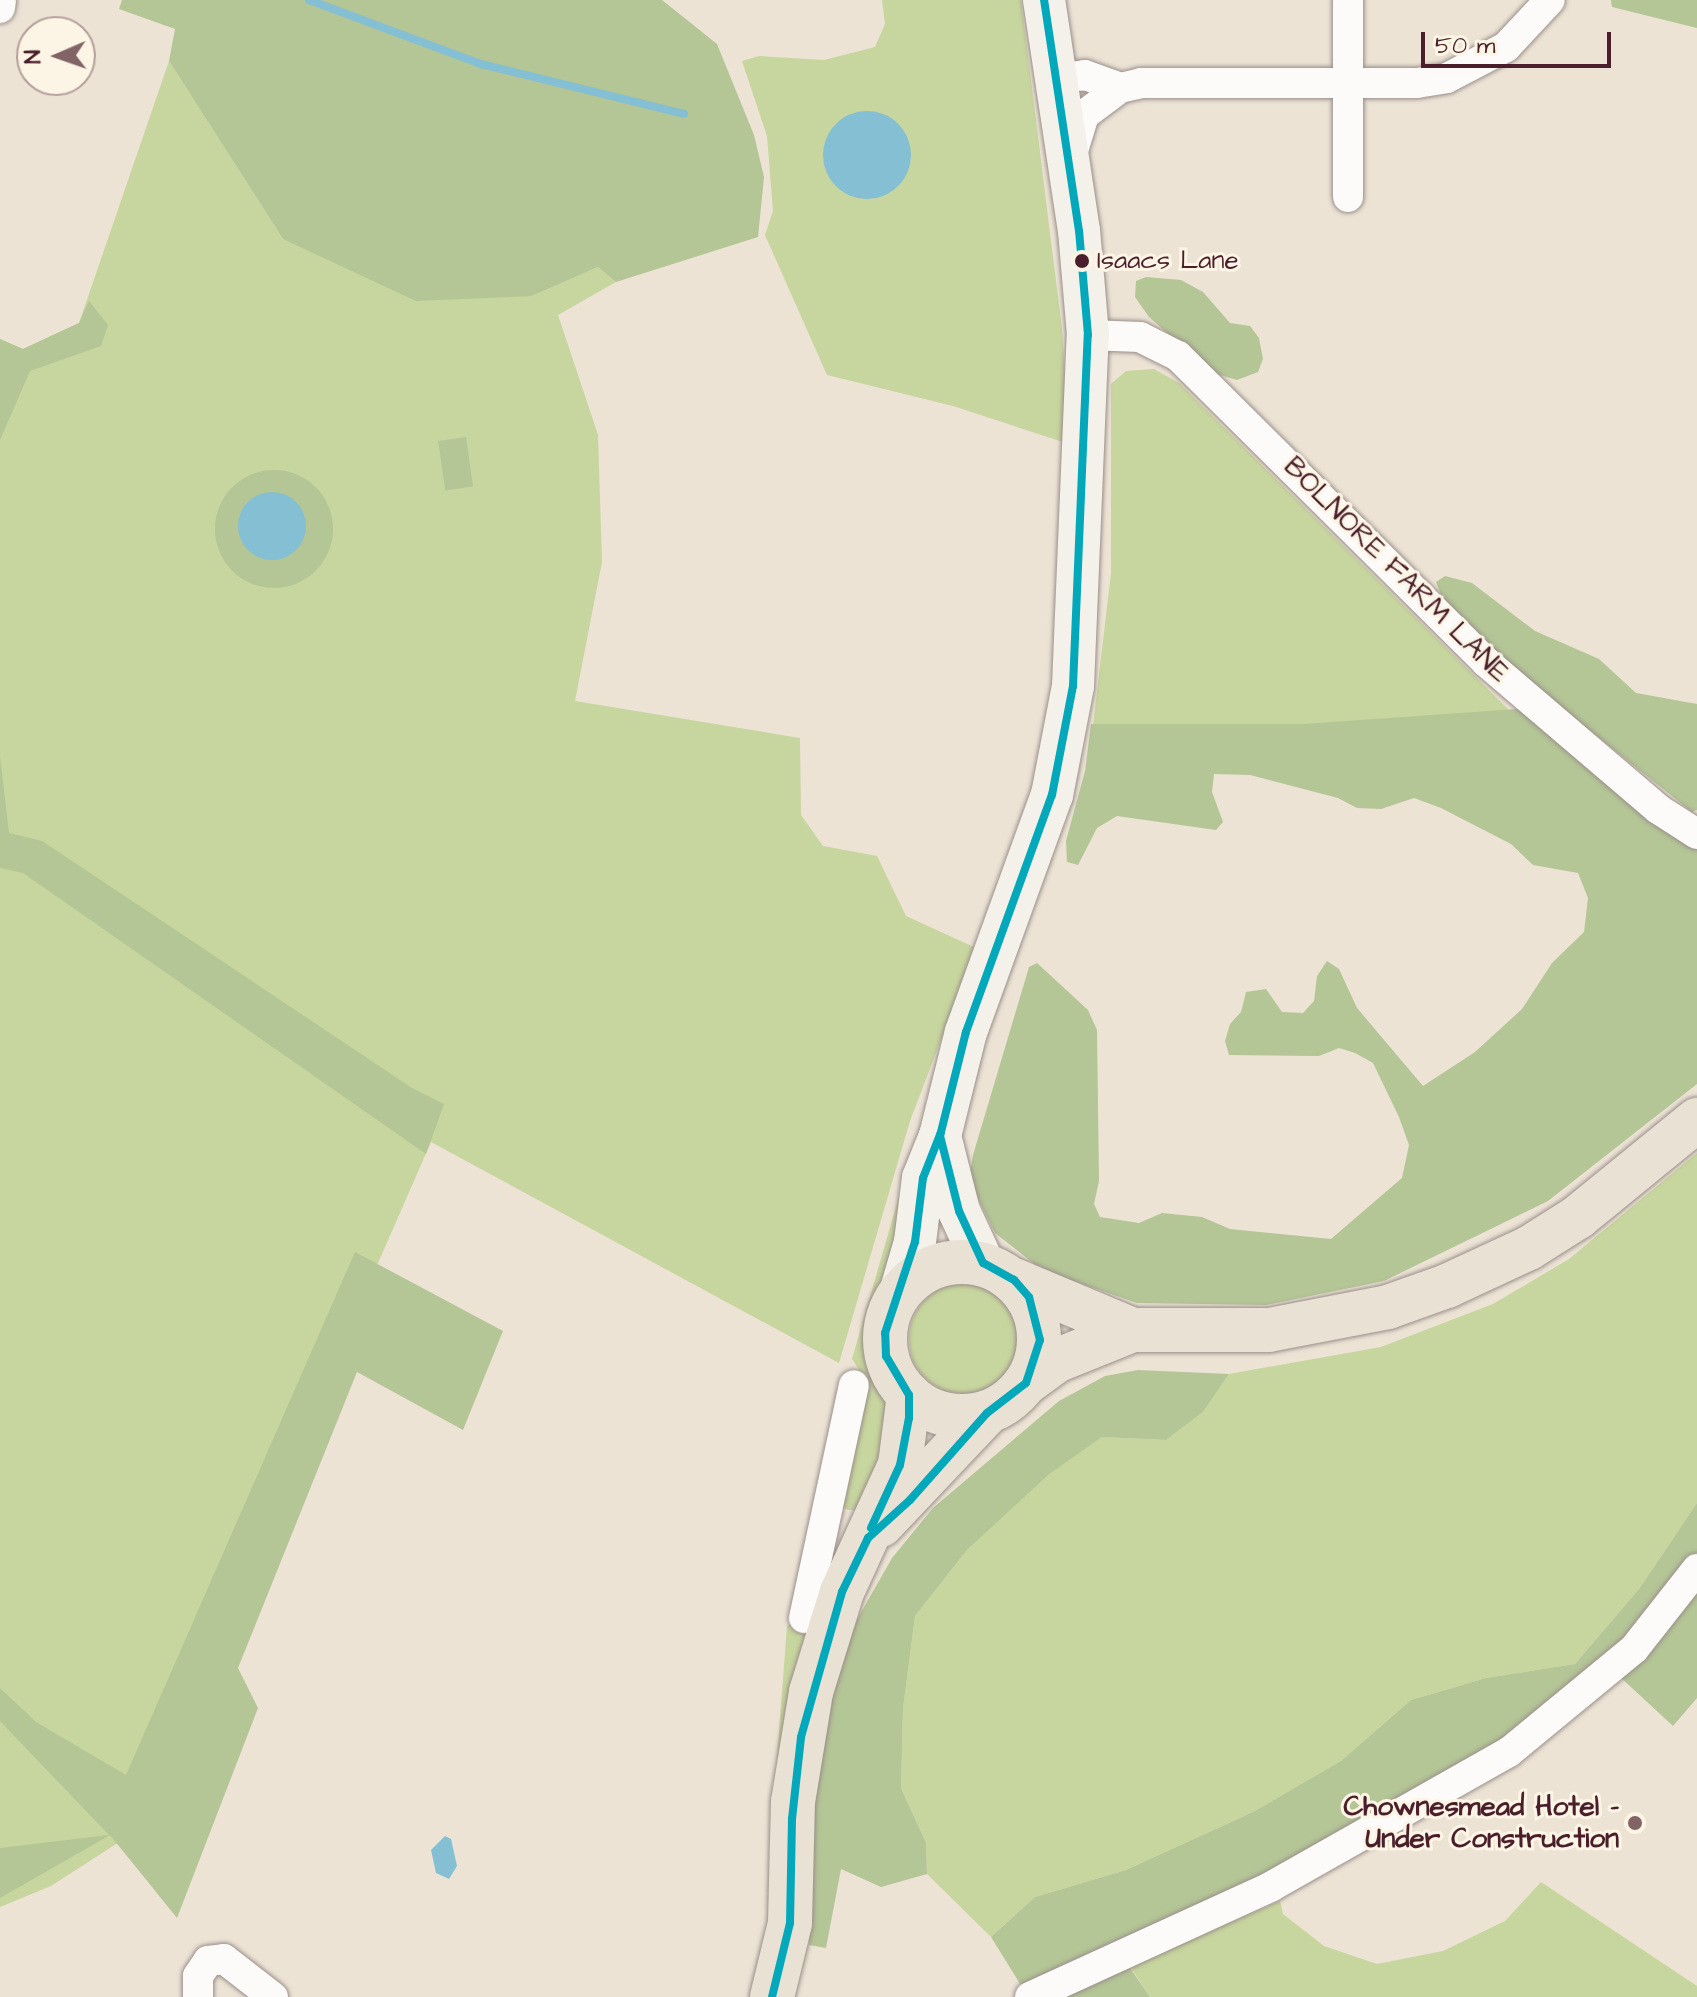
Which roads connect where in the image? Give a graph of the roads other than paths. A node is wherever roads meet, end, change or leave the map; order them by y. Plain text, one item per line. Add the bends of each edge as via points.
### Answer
1 (1, 0) edge
2 (1044, 0) edge
3 (1348, 0) edge
4 (1550, 0) edge
5 (0, 8) edge
6 (1057, 79) junction
7 (1348, 85) junction
8 (1120, 88) junction
9 (1070, 176) junction
10 (1348, 197) dead end
11 (1088, 335) junction
12 (1697, 834) edge
13 (1697, 1120) edge
14 (940, 1136) junction
15 (998, 1272) junction
16 (901, 1290) junction
17 (1133, 1330) junction
18 (1026, 1383) junction
19 (854, 1385) dead end
20 (909, 1395) junction
21 (987, 1413) junction
22 (825, 1513) junction
23 (868, 1538) junction
24 (1697, 1569) edge
25 (804, 1618) dead end
26 (198, 1997) edge
27 (273, 1997) edge
28 (772, 1997) edge
29 (1030, 1997) edge

1 - 5 street
2 - 6 main road
3 - 7 street
4 - 7 street via 1506,47 1447,78
6 - 8 street via 1085,75
6 - 9 main road
7 - 8 street via 1141,83
7 - 10 street
8 - 9 street via 1077,125
9 - 11 main road
11 - 12 street, BOLNORE FARM LANE via 1140,337 1178,356 1486,662 1658,809
11 - 14 main road via 1079,605 1066,740 1042,825 966,1032
13 - 17 highway via 1578,1217 1529,1248 1447,1286 1388,1307 1269,1330
14 - 15 main road via 959,1211
14 - 16 main road via 923,1178 915,1242
15 - 16 highway via 938,1264
15 - 17 highway
15 - 18 highway via 1029,1297 1040,1340
16 - 20 highway via 885,1333 886,1356
17 - 18 highway via 1058,1360
18 - 21 highway
19 - 22 street
20 - 21 highway via 945,1415
20 - 23 highway via 900,1465
21 - 23 highway via 910,1500
22 - 23 street
22 - 25 street
23 - 28 highway via 827,1634 804,1722 793,1810 790,1923
24 - 29 street via 1634,1649 1509,1752 1272,1886
26 - 27 street via 198,1976 208,1961 224,1959

